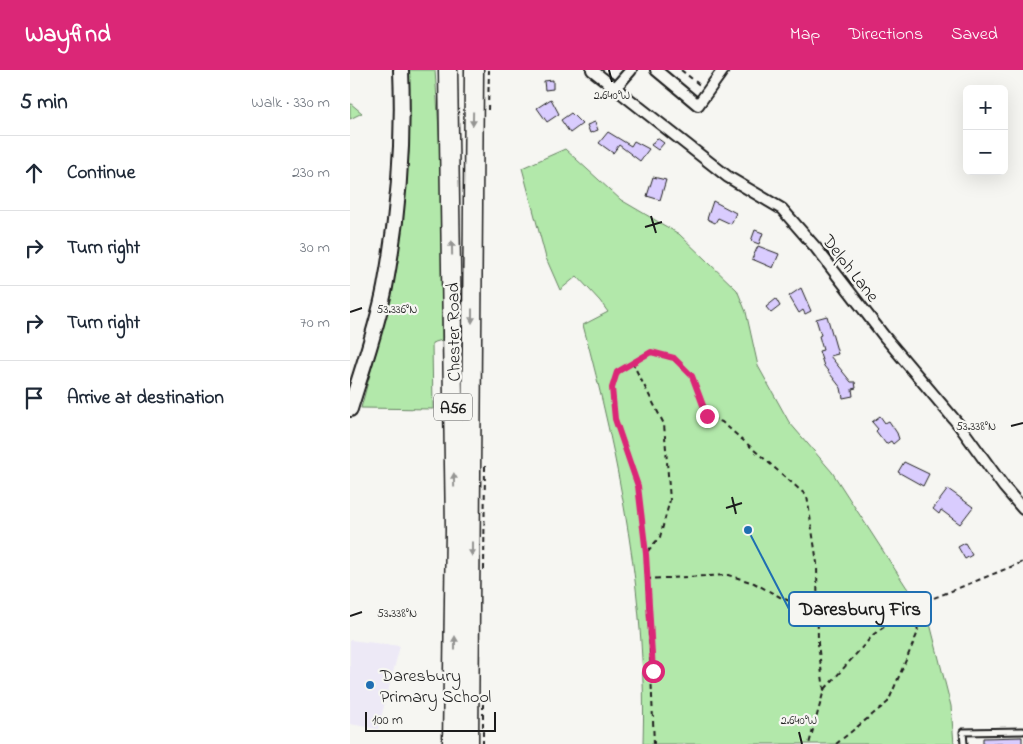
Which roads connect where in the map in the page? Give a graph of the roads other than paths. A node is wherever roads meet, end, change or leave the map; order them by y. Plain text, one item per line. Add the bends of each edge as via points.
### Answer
1 (401, 70) edge
2 (448, 70) edge
3 (458, 70) edge
4 (474, 70) edge
5 (592, 70) edge
6 (630, 70) edge
7 (656, 70) edge
8 (723, 70) edge
9 (616, 87) junction
10 (450, 161) junction
11 (350, 409) edge
12 (1023, 509) edge
13 (1023, 731) edge
14 (452, 744) edge
15 (469, 744) edge
16 (964, 744) edge

1 - 11 street via 402,128 394,223 384,288
2 - 10 highway, Chester Road / A56
3 - 10 highway via 459,143
4 -> 15 highway, Chester Road / A56
5 - 9 street, Delph Lane
6 - 9 street
7 - 8 street via 698,105
9 - 12 street, Delph Lane via 728,177 782,209
14 -> 10 highway, Chester Road / A56 via 455,529
13 - 16 lane via 963,732

